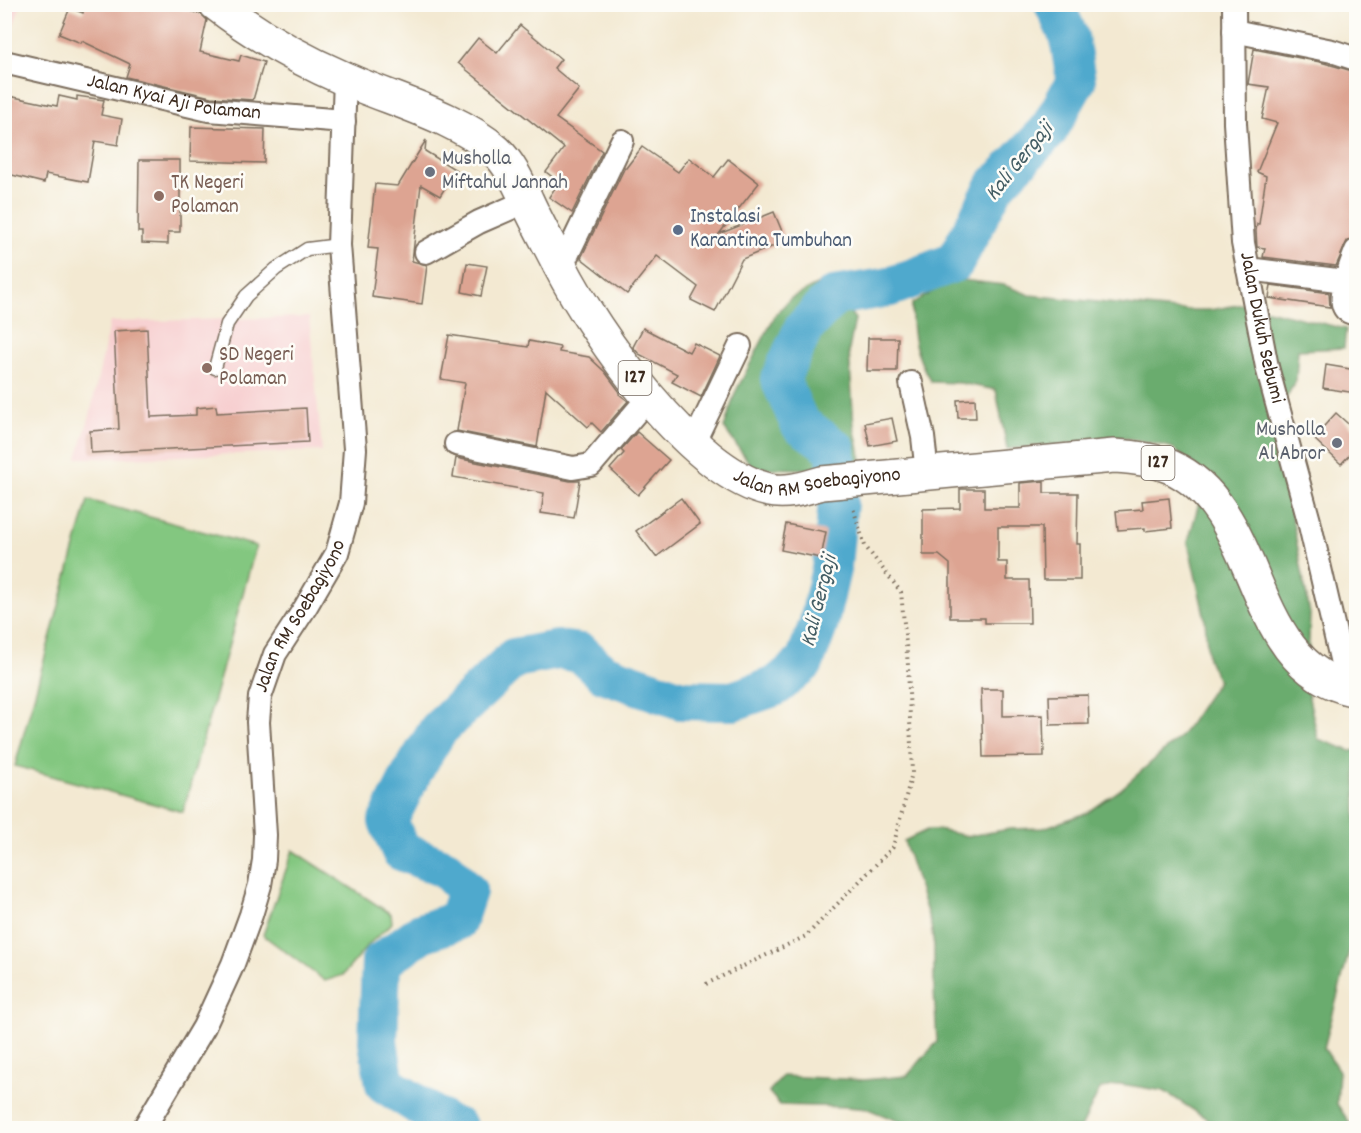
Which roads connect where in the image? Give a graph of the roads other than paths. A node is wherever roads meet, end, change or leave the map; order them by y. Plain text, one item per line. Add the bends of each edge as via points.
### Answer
1 (216, 4) edge
2 (1234, 4) edge
3 (1234, 31) junction
4 (1356, 59) edge
5 (4, 62) edge
6 (345, 79) junction
7 (344, 121) junction
8 (622, 141) dead end
9 (522, 190) junction
10 (339, 245) junction
11 (1356, 250) edge
12 (426, 252) dead end
13 (561, 268) junction
14 (1248, 269) junction
15 (1345, 281) junction
16 (1356, 314) edge
17 (740, 346) dead end
18 (215, 368) dead end
19 (911, 383) dead end
20 (649, 397) junction
21 (456, 444) dead end
22 (693, 444) junction
23 (927, 473) junction
24 (1352, 690) edge
25 (144, 1128) edge

1 - 6 main road, Jalan RM Soebagiyono / 127 via 281,49
2 - 3 street, Jalan Dukuh Sebumi
3 - 4 street
3 - 14 street, Jalan Dukuh Sebumi via 1235,123
5 - 7 street, Jalan Kyai Aji Polaman via 209,110
6 - 7 street, Jalan RM Soebagiyono
6 - 9 main road, Jalan RM Soebagiyono / 127 via 465,128 498,153
7 - 10 street, Jalan RM Soebagiyono
8 - 13 street
9 - 12 street via 479,222
9 - 13 main road, Jalan RM Soebagiyono / 127
10 - 18 lane via 307,249 276,269 246,296 227,324
10 - 25 street, Jalan RM Soebagiyono via 355,449 351,503 337,553 275,654 260,697 265,835 260,885 251,915 204,1027
11 - 15 street
13 - 20 main road, Jalan RM Soebagiyono / 127 via 584,310
14 - 15 street
14 - 24 street, Jalan Dukuh Sebumi via 1267,368
15 - 16 street via 1344,307
17 - 22 street
19 - 23 street
20 - 21 street via 591,465 573,468
20 - 22 main road, Jalan RM Soebagiyono / 127
22 - 23 main road, Jalan RM Soebagiyono / 127 via 716,464 755,486 784,492 840,481
23 - 24 main road, Jalan RM Soebagiyono / 127 via 1114,456 1144,458 1171,467 1207,493 1221,512 1284,641 1305,664

